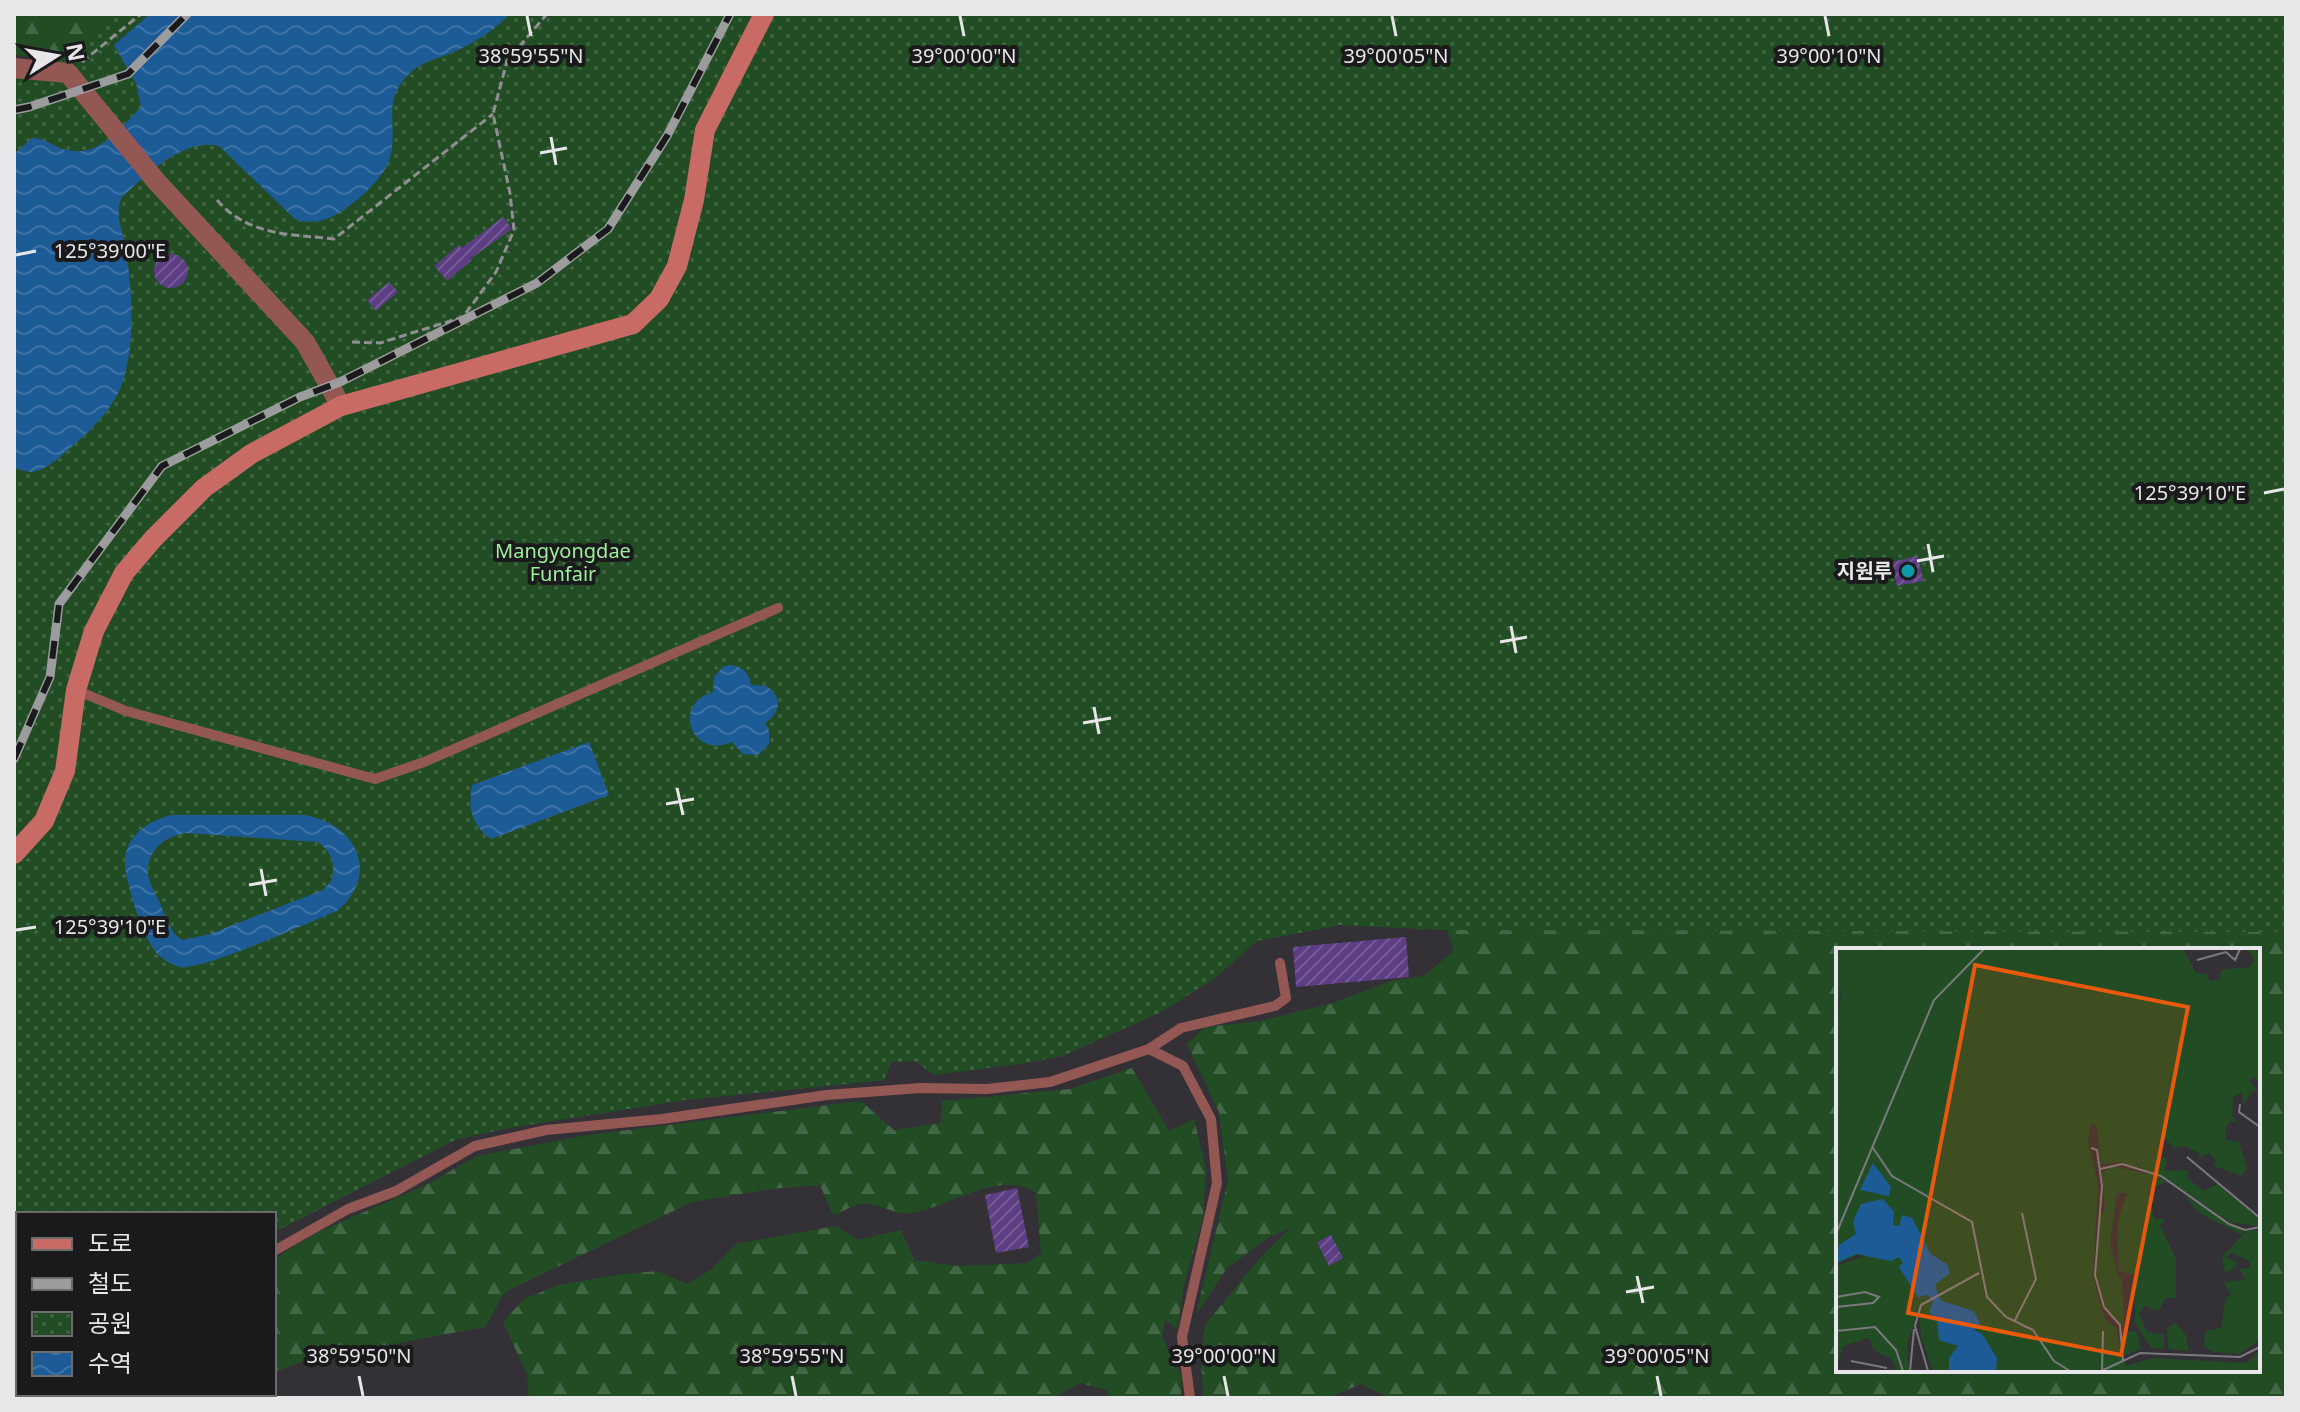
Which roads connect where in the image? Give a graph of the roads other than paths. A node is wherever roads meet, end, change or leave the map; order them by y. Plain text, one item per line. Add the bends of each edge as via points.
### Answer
1 (764, 14) edge
2 (14, 68) edge
3 (341, 406) junction
4 (778, 608) dead end
5 (76, 690) junction
6 (14, 854) edge
7 (1280, 963) dead end
8 (1149, 1049) junction
9 (276, 1250) edge
10 (1190, 1398) edge

1 - 3 street via 705,130 677,266 659,299 633,324
2 - 3 street via 68,73 156,181 305,342
3 - 5 street via 251,454 204,488 153,539 124,573 94,631
4 - 5 lane via 375,779 126,711
5 - 6 street via 65,771 44,821
7 - 8 lane via 1286,998 1275,1006 1181,1028
8 - 9 lane via 1050,1082 827,1095 546,1130 475,1146
8 - 10 lane via 1183,1066 1211,1119 1217,1183 1182,1337

